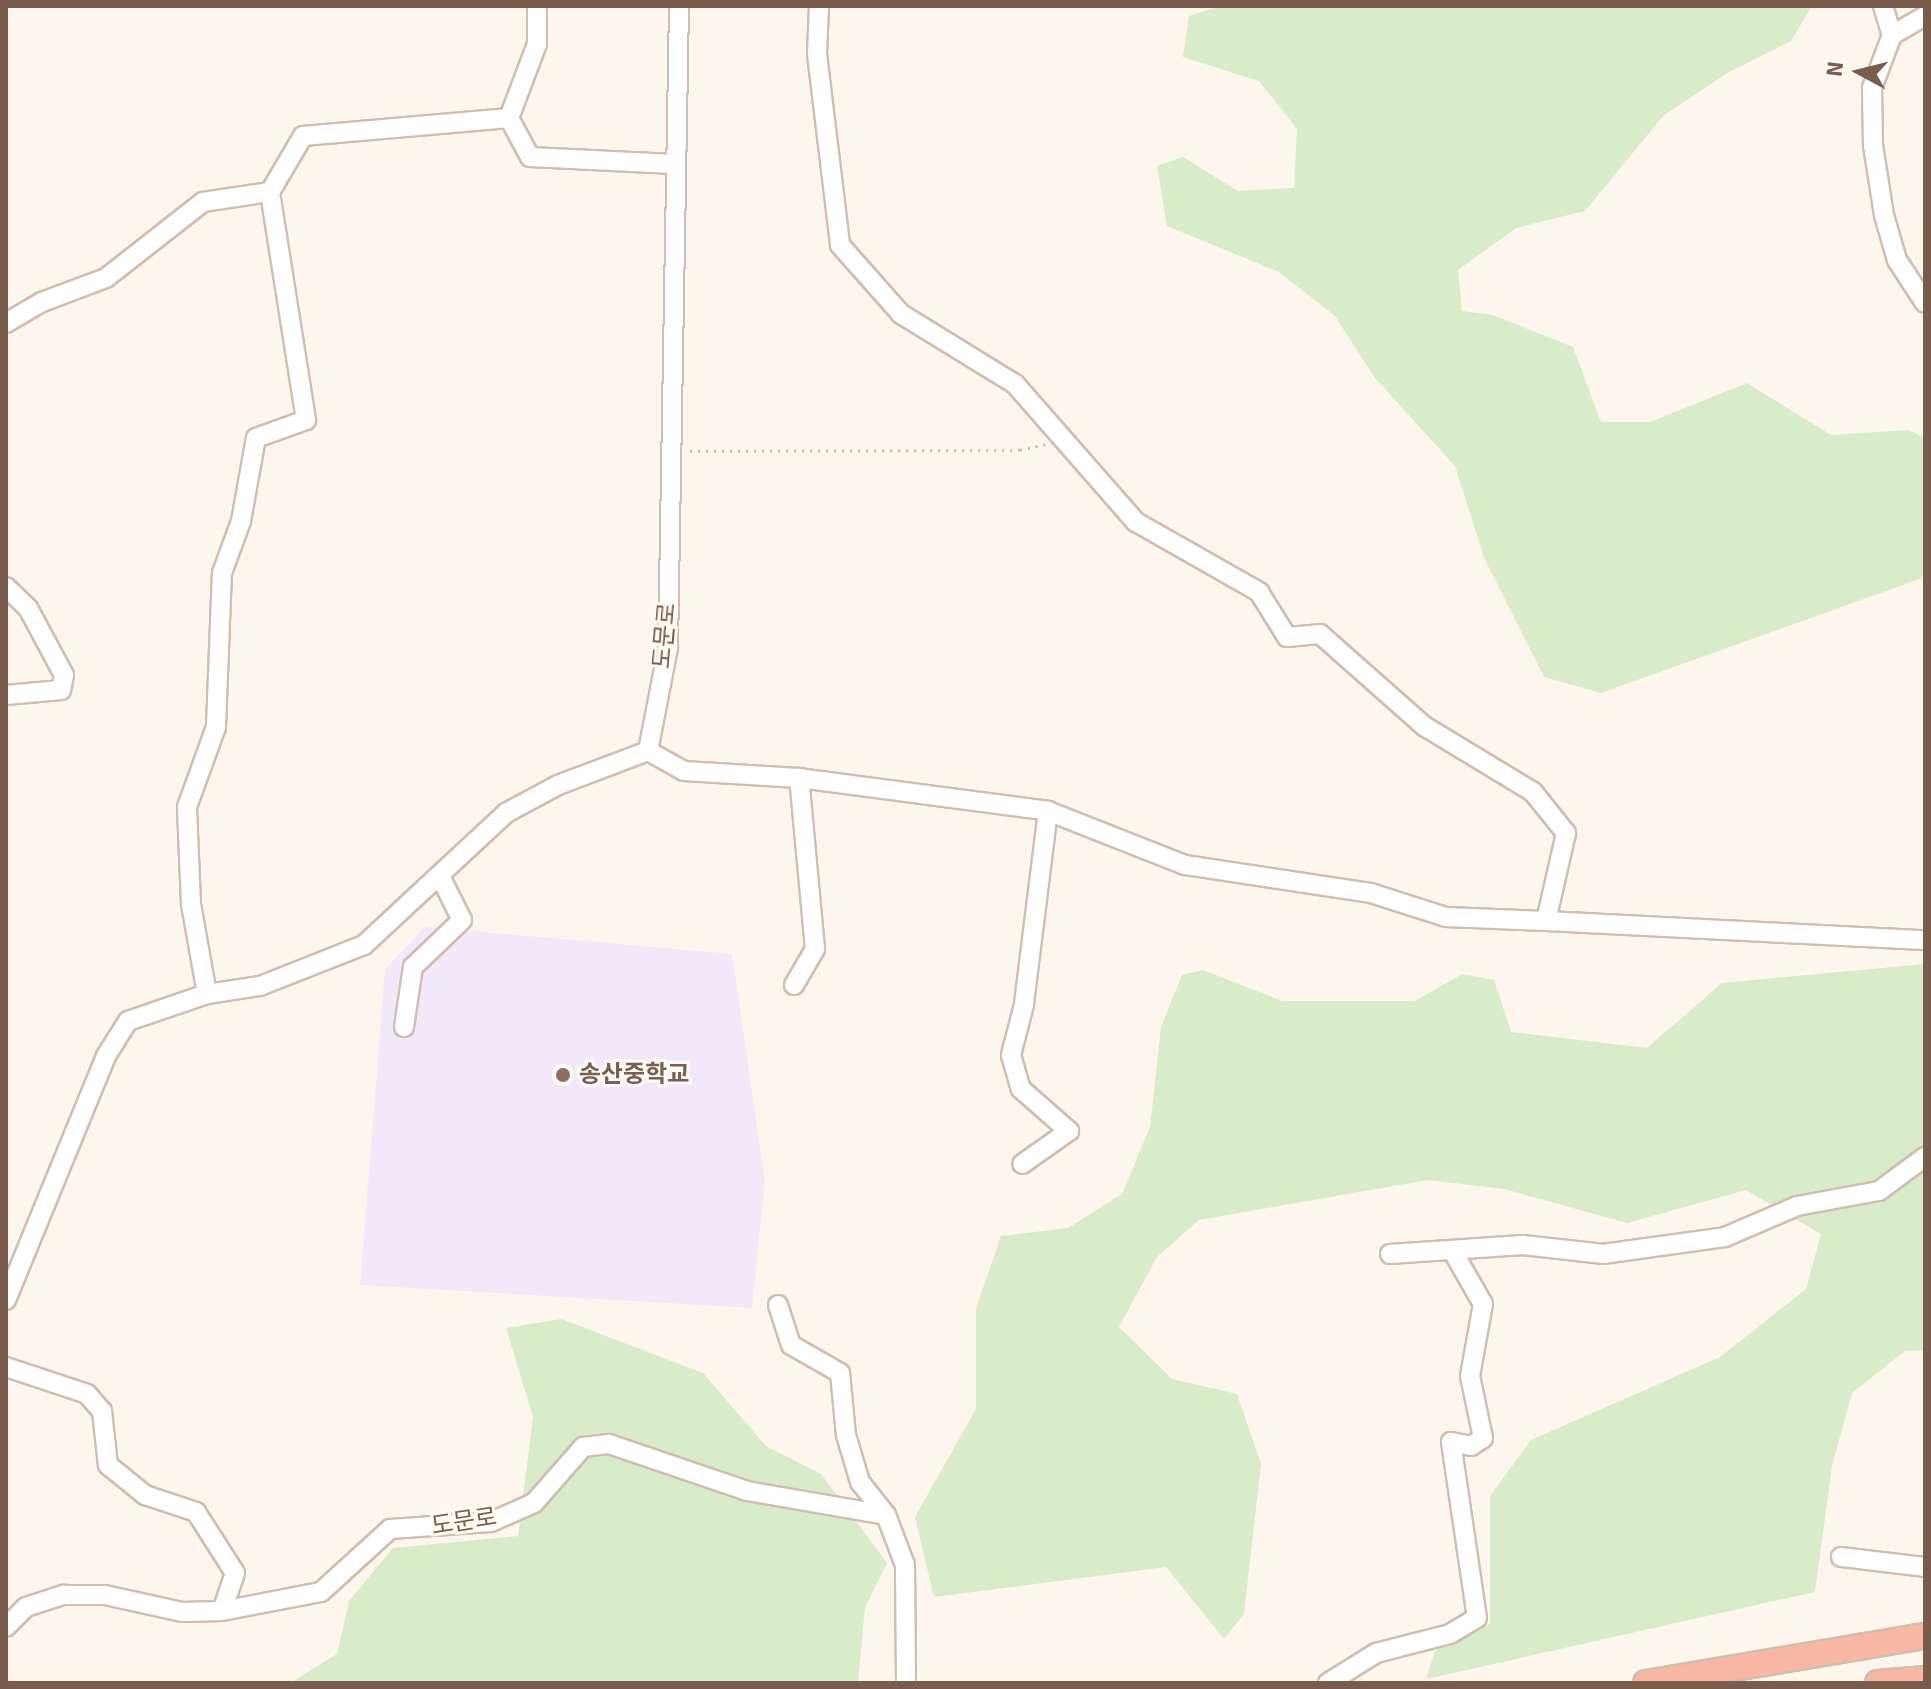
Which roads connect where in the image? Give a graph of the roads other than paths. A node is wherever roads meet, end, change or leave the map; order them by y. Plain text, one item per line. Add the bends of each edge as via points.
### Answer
1 (537, 6) edge
2 (679, 6) edge
3 (819, 6) edge
4 (1883, 6) edge
5 (1925, 16) edge
6 (1892, 35) junction
7 (509, 118) junction
8 (674, 164) junction
9 (270, 192) junction
10 (1925, 303) edge
11 (6, 323) edge
12 (6, 587) edge
13 (6, 695) edge
14 (648, 751) junction
15 (799, 778) junction
16 (1048, 811) junction
17 (440, 876) junction
18 (1546, 921) junction
19 (1925, 940) edge
20 (794, 985) dead end
21 (207, 994) junction
22 (404, 1027) dead end
23 (1925, 1157) edge
24 (1022, 1164) dead end
25 (1452, 1250) junction
26 (1390, 1254) dead end
27 (10, 1275) edge
28 (6, 1300) edge
29 (778, 1305) dead end
30 (6, 1367) edge
31 (886, 1515) junction
32 (1841, 1557) dead end
33 (1925, 1567) edge
34 (222, 1611) junction
35 (6, 1627) edge
36 (1925, 1636) edge
37 (1925, 1679) edge
38 (906, 1683) edge
39 (1328, 1683) edge
40 (1646, 1683) edge
41 (1878, 1683) edge

1 - 7 street via 537,44
2 - 8 street, 도문로
3 - 18 street via 817,54 840,245 901,314 1015,384 1136,522 1259,592 1287,637 1320,634 1424,726 1533,792 1566,833
4 - 6 street
5 - 6 street
6 - 10 street via 1872,88 1873,145 1897,260
7 - 8 street via 530,157
7 - 9 street via 303,136
8 - 14 street, 도문로 via 668,648
9 - 11 street via 203,202 106,278 42,302
9 - 21 street via 306,420 256,438 241,521 222,573 216,727 187,807 191,904
12 - 13 street via 28,608 64,675 61,690
14 - 15 street via 684,771
14 - 17 street via 558,785 506,813
15 - 16 street
15 - 20 street via 815,949
16 - 18 street via 1185,865 1371,893 1446,917
16 - 24 street via 1024,1005 1011,1055 1021,1089 1069,1131
17 - 21 street via 364,945 260,986
17 - 22 street via 462,920 413,967
18 - 19 street
21 - 27 street via 128,1021 106,1056
23 - 25 street via 1879,1191 1797,1206 1725,1237 1603,1254 1523,1245
25 - 26 street
25 - 39 street via 1483,1304 1470,1376 1483,1438 1471,1446 1451,1442 1477,1618 1450,1634 1376,1653
27 - 28 street
29 - 31 street via 791,1345 840,1373 846,1435 856,1470
30 - 34 street via 87,1394 102,1411 108,1465 145,1495 196,1512 235,1573
31 - 34 street, 도문로 via 747,1491 609,1444 583,1447 534,1503 520,1510 491,1522 390,1529 321,1592
31 - 38 street via 905,1565
32 - 33 street
34 - 35 street, 도문로 via 182,1612 105,1595 64,1595 26,1607
36 - 40 highway
37 - 41 highway

